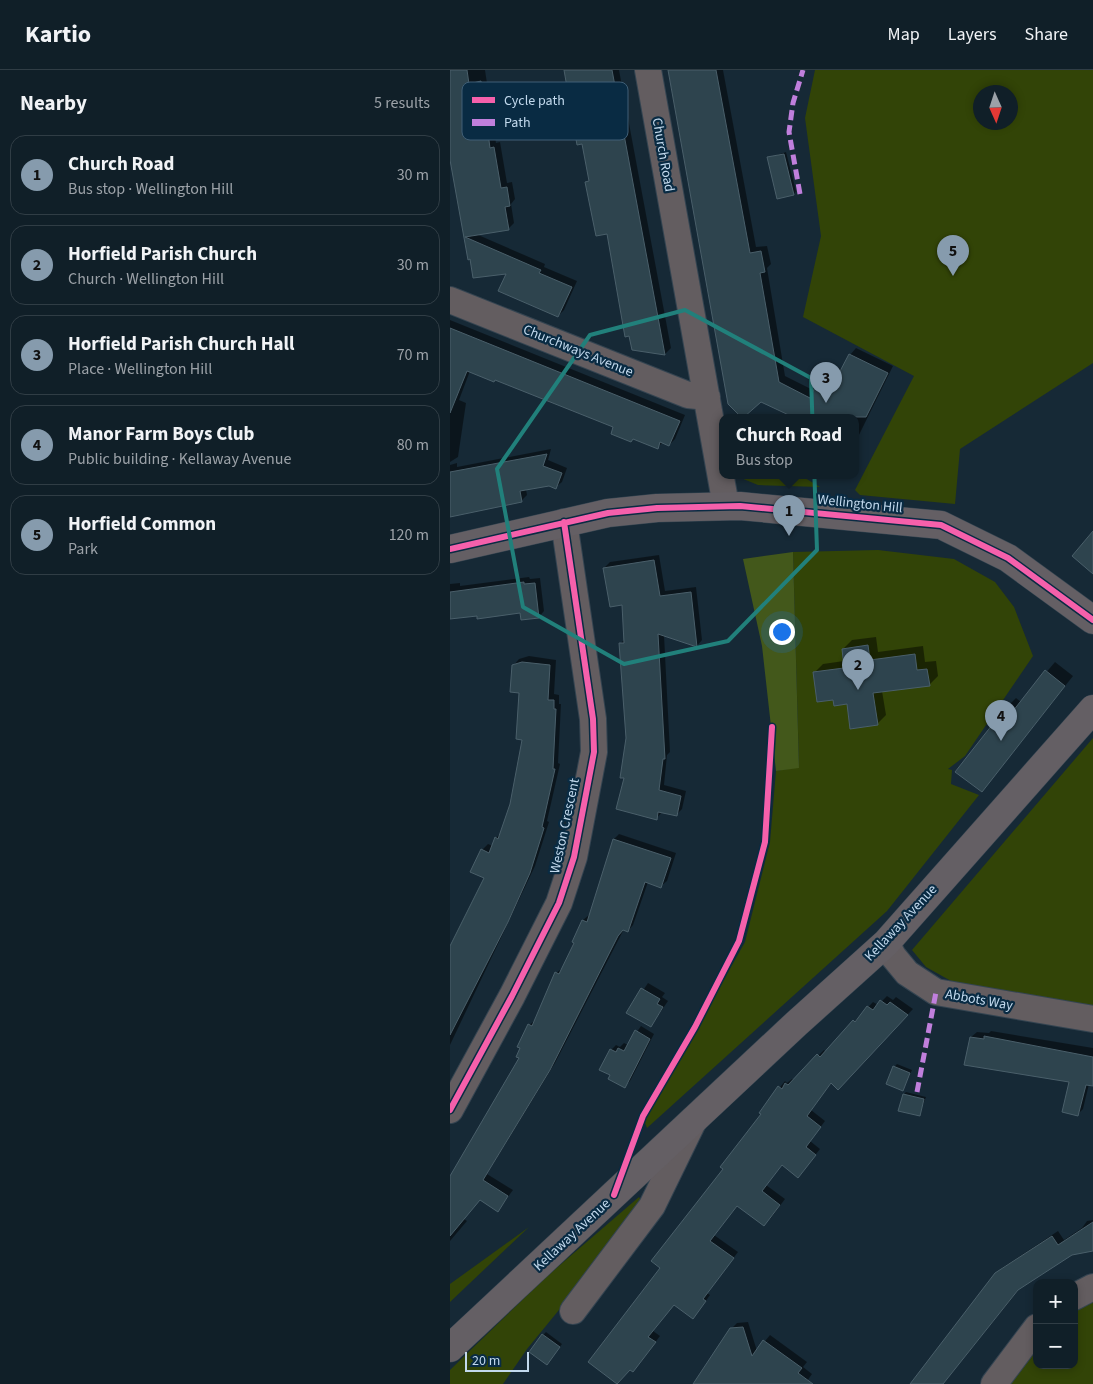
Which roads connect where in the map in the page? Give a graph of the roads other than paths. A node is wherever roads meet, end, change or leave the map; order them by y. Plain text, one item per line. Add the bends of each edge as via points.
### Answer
1 (648, 70) edge
2 (450, 300) edge
3 (707, 398) junction
4 (719, 466) edge
5 (721, 479) edge
6 (726, 506) junction
7 (564, 522) junction
8 (450, 549) edge
9 (1093, 620) edge
10 (1093, 709) edge
11 (886, 943) junction
12 (1093, 1019) edge
13 (450, 1110) edge
14 (693, 1122) junction
15 (1093, 1287) edge
16 (1078, 1294) edge
17 (573, 1311) dead end
18 (1033, 1332) edge
19 (450, 1348) edge
20 (994, 1384) edge

1 - 3 street, Church Road
2 - 3 street, Churchways Avenue via 688,395
3 - 4 street, Church Road
5 - 6 street, Church Road
6 - 7 main road, Wellington Hill via 657,508
6 - 9 main road, Wellington Hill via 940,525 1008,558
7 - 8 main road, Wellington Hill
7 - 13 street, Weston Crescent via 593,720 594,752 574,857 559,903
10 - 11 main road, Kellaway Avenue
11 - 12 street, Abbots Way via 907,973 936,992
11 - 14 main road, Kellaway Avenue
14 - 17 street, Kellaway Avenue via 652,1206
14 - 19 main road, Kellaway Avenue
15 - 16 street
18 - 20 street

